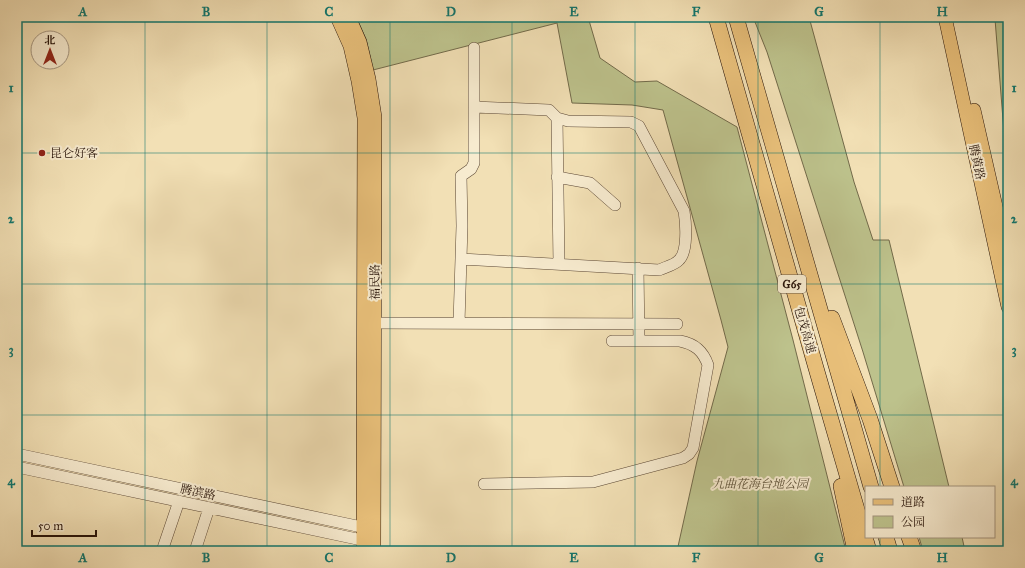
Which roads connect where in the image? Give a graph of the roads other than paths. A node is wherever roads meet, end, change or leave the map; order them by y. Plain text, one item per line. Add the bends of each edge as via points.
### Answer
1 (338, 17) edge
2 (349, 17) edge
3 (716, 17) edge
4 (736, 17) edge
5 (945, 17) edge
6 (953, 17) edge
7 (474, 48) dead end
8 (474, 107) junction
9 (557, 118) junction
10 (558, 177) junction
11 (615, 205) dead end
12 (794, 220) junction
13 (461, 259) junction
14 (1008, 259) edge
15 (559, 264) junction
16 (638, 268) junction
17 (1008, 304) edge
18 (369, 323) junction
19 (459, 323) junction
20 (638, 324) junction
21 (677, 324) dead end
22 (612, 341) dead end
23 (639, 341) junction
24 (816, 368) junction
25 (17, 454) edge
26 (17, 467) edge
27 (484, 484) dead end
28 (871, 486) edge
29 (892, 486) edge
30 (179, 501) junction
31 (209, 508) junction
32 (865, 537) edge
33 (865, 538) edge
34 (886, 538) edge
35 (909, 538) edge
36 (368, 540) edge
37 (162, 551) edge
38 (195, 551) edge
39 (855, 551) edge
40 (869, 551) edge
41 (890, 551) edge
42 (914, 551) edge

1 - 18 main road, 福民路 via 350,46 364,118
2 - 18 main road, 福民路 via 360,42 376,117
3 - 24 highway, 包茂高速 / G65
4 - 12 highway, 包茂高速 / G65
5 - 17 main road, 腾黄路
6 - 14 main road, 腾黄路
7 - 8 street
8 - 9 street via 549,110
8 - 13 street via 474,164 461,176
9 - 10 street
9 - 16 street via 568,121 631,122 639,126 676,194 684,211 686,223 683,255 678,262 660,270
10 - 11 street via 590,183
10 - 15 street
12 - 28 highway, 包茂高速 / G65
12 - 29 highway via 855,379
13 - 15 street
13 - 19 street
15 - 16 street
16 - 20 street
18 - 19 street
18 - 36 main road, 福民路
19 - 20 street
20 - 21 street
20 - 23 street
22 - 23 street
23 - 27 street via 691,343 705,356 708,365 693,448 689,454 683,458 592,482
24 - 32 highway, 包茂高速 / G65
24 - 39 highway
25 - 36 street, 腾滨路
26 - 30 street, 腾滨路
30 - 31 street, 腾滨路
30 - 37 street
31 - 36 street, 腾滨路
31 - 38 street
33 - 40 highway, 包茂高速 / G65
34 - 41 highway
35 - 42 highway

